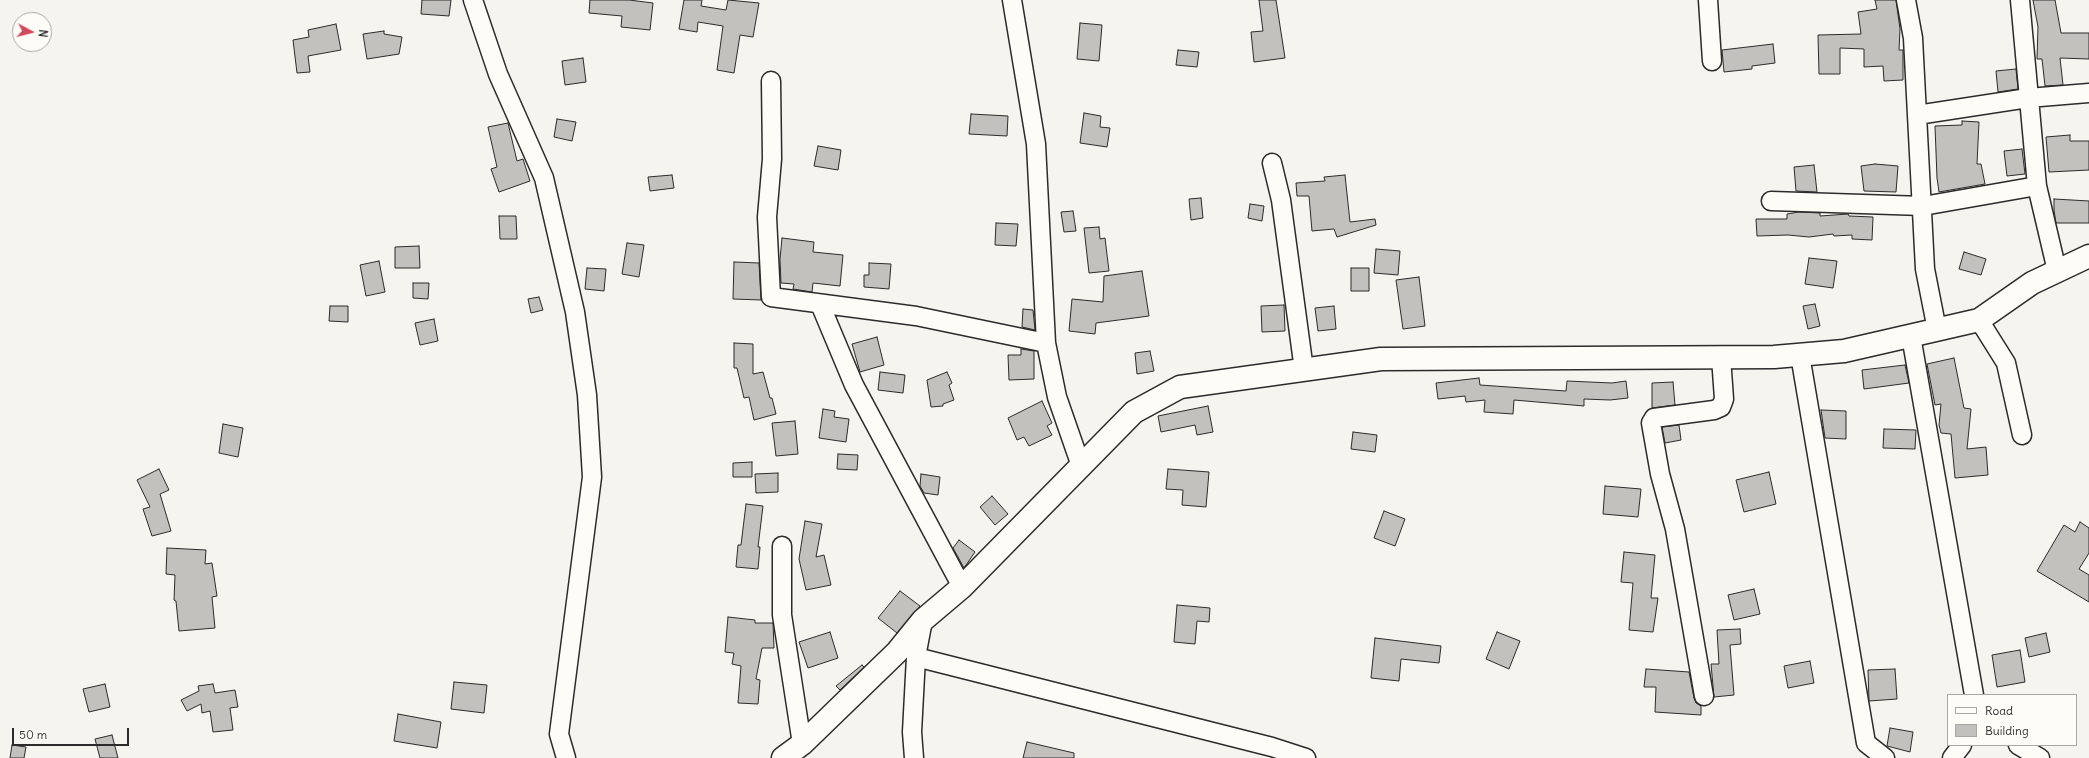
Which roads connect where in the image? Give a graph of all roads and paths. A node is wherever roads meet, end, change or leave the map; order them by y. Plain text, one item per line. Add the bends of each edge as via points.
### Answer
1 (473, 0) edge
2 (1012, 0) edge
3 (1708, 0) edge
4 (1906, 0) edge
5 (2020, 0) edge
6 (1712, 61) dead end
7 (771, 81) dead end
8 (2089, 93) edge
9 (2028, 98) junction
10 (1917, 115) junction
11 (1272, 163) dead end
12 (2037, 186) junction
13 (1771, 201) dead end
14 (1923, 206) junction
15 (2089, 256) edge
16 (2057, 272) junction
17 (820, 304) junction
18 (1979, 320) junction
19 (1937, 330) junction
20 (1911, 336) junction
21 (1046, 343) junction
22 (1800, 355) junction
23 (1721, 357) junction
24 (1304, 370) junction
25 (2022, 435) dead end
26 (1081, 466) junction
27 (782, 546) dead end
28 (962, 587) junction
29 (923, 620) junction
30 (916, 657) junction
31 (1974, 694) edge
32 (1704, 696) dead end
33 (802, 744) junction
34 (1961, 746) edge
35 (2020, 746) edge
36 (566, 758) edge
37 (783, 758) edge
38 (914, 758) edge
39 (1306, 758) edge
40 (1885, 758) edge
41 (1952, 758) edge
42 (2040, 758) edge

1 - 36 street via 498,74 544,178 575,312 587,395 592,478 559,734
2 - 21 street via 1036,144
3 - 6 street
4 - 10 street via 1913,38
5 - 9 street
7 - 17 street via 772,160 767,217 771,296
8 - 9 street
9 - 10 street
9 - 12 street
10 - 14 street
11 - 24 street via 1281,200
12 - 14 street
12 - 16 street
13 - 14 street
14 - 19 street via 1925,269
15 - 16 street
16 - 18 street via 2032,283
17 - 21 street via 854,306 916,316
17 - 28 street via 854,385
18 - 19 street
18 - 25 street via 2006,363
19 - 20 street
20 - 22 street via 1844,351
20 - 31 street
21 - 26 street via 1057,397
22 - 23 street
22 - 40 street via 1866,743
23 - 24 street via 1381,359
23 - 32 street via 1724,398 1721,407 1654,418 1651,423 1660,474 1675,529
24 - 26 street via 1180,387 1134,412
26 - 28 street
27 - 33 street via 782,615
28 - 29 street
29 - 30 street
29 - 33 street via 897,652
30 - 38 street via 912,732
30 - 39 street via 1265,745
33 - 37 street
34 - 41 street
35 - 42 street

